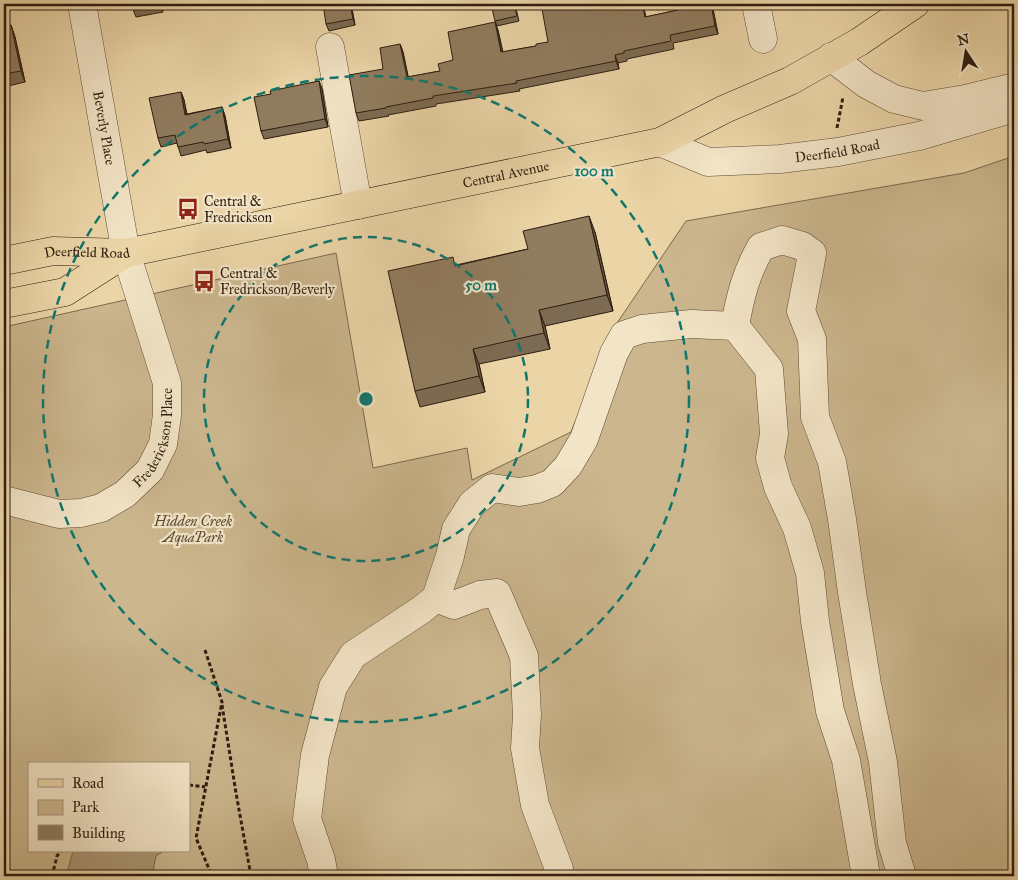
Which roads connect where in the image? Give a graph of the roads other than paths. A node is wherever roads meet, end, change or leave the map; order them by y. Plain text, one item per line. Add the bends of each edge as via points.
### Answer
1 (82, 4) edge
2 (756, 4) edge
3 (915, 4) edge
4 (763, 39) dead end
5 (330, 47) dead end
6 (832, 57) junction
7 (1014, 88) edge
8 (1014, 108) edge
9 (660, 142) junction
10 (358, 205) junction
11 (126, 253) junction
12 (4, 261) edge
13 (4, 304) edge
14 (735, 326) junction
15 (4, 500) edge
16 (436, 598) junction
17 (324, 876) edge
18 (559, 876) edge
19 (866, 876) edge
20 (902, 876) edge

1 - 11 street, Beverly Place
2 - 4 street
3 - 6 main road, Central Avenue
5 - 10 street
6 - 7 street via 866,84 894,99 923,106
6 - 9 main road, Central Avenue via 790,81
8 - 9 street, Deerfield Road via 919,136 780,160 708,162
9 - 10 main road, Central Avenue
10 - 11 main road, Central Avenue
11 - 12 main road, Deerfield Road via 53,251
11 - 13 main road, Deerfield Road via 65,292
11 - 15 street, Frederickson Place via 167,384 163,444 150,470 125,494 101,508 59,514
14 - 16 street via 691,324 642,329 624,335 614,353 584,439 568,466 552,483 537,489 519,492 492,488 472,504 456,529
14 - 19 street via 769,369 774,434 770,458 778,487 797,528 810,573 830,710 846,760
14 - 20 street via 744,281 761,247 782,240 812,253 801,311 812,340 815,418 832,462 867,684 883,762 892,843
16 - 17 street via 353,655 333,687 315,755 307,819
16 - 18 street via 454,604 498,593 524,656 525,748 535,805

